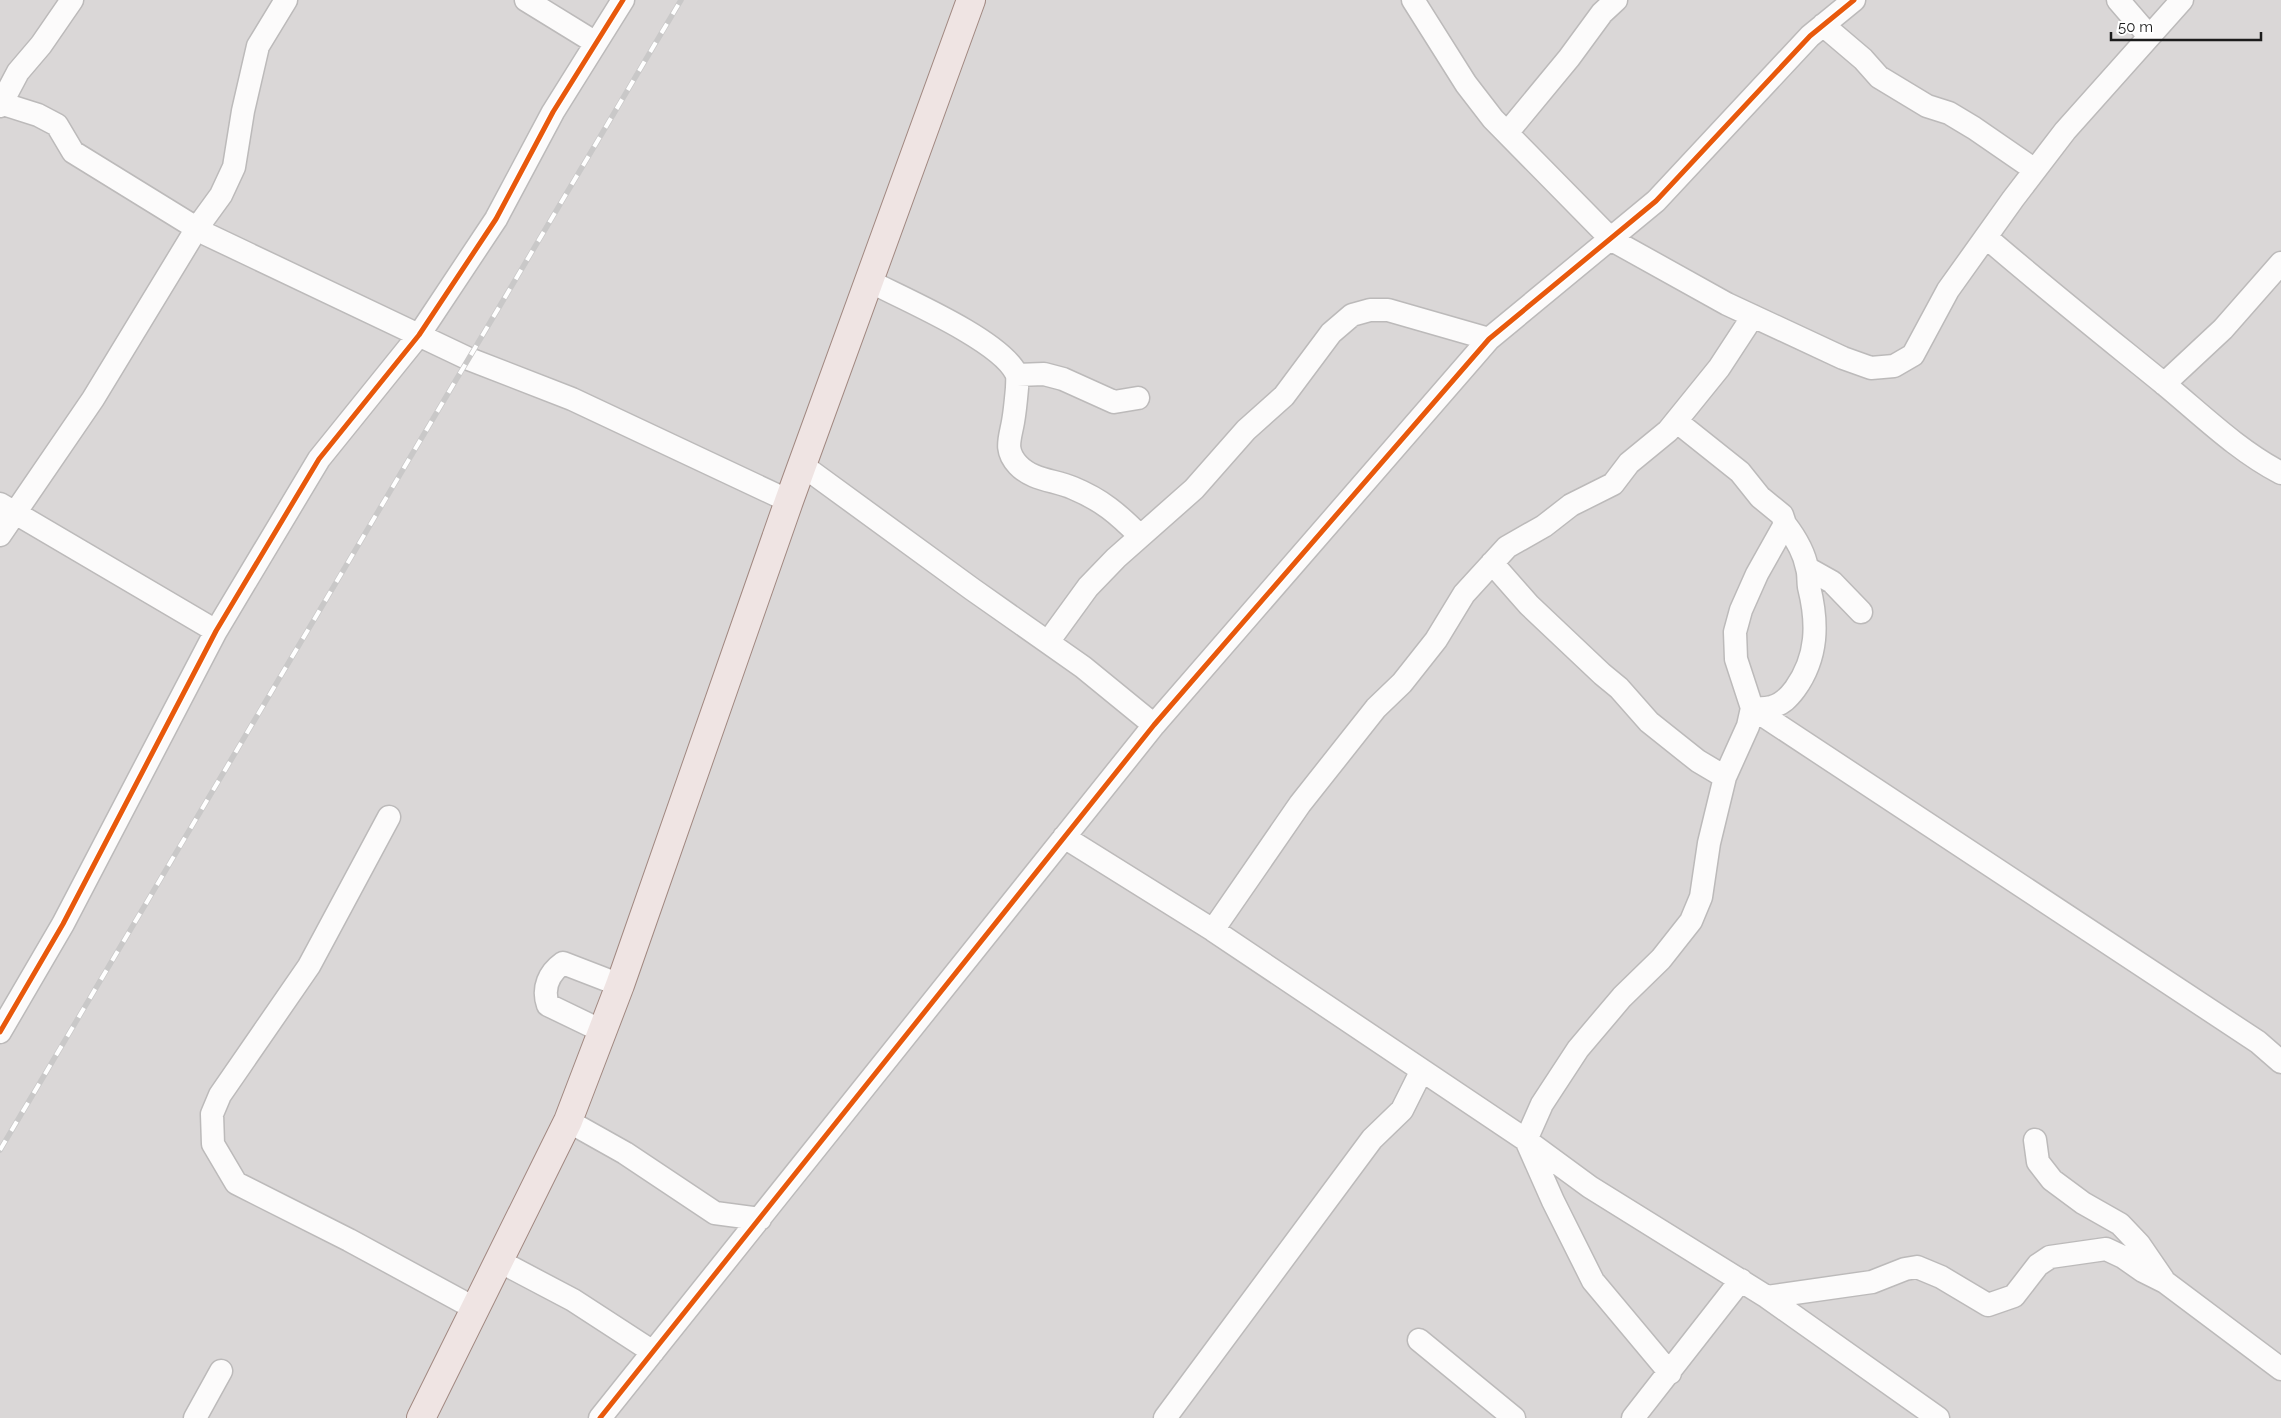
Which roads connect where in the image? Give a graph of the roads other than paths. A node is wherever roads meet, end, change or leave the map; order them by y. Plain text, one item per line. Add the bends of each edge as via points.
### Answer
1 (72, 0) edge
2 (286, 0) edge
3 (526, 0) edge
4 (623, 0) edge
5 (971, 0) edge
6 (1413, 0) edge
7 (1854, 0) edge
8 (2118, 0) edge
9 (2182, 0) edge
10 (1603, 4) edge
11 (1823, 25) junction
12 (2150, 36) junction
13 (596, 43) junction
14 (0, 104) edge
15 (1507, 133) junction
16 (2035, 170) junction
17 (196, 228) junction
18 (1987, 238) junction
19 (1612, 240) junction
20 (2281, 263) edge
21 (869, 281) junction
22 (1753, 316) junction
23 (419, 335) junction
24 (1489, 339) junction
25 (1017, 375) junction
26 (2164, 384) junction
27 (1138, 398) dead end
28 (1676, 421) junction
29 (802, 465) junction
30 (2281, 473) edge
31 (790, 501) junction
32 (7, 509) edge
33 (1785, 524) junction
34 (0, 535) edge
35 (1140, 536) junction
36 (1492, 563) junction
37 (1807, 568) junction
38 (1861, 612) dead end
39 (216, 631) junction
40 (1048, 642) junction
41 (1752, 708) junction
42 (1154, 725) junction
43 (1725, 777) junction
44 (389, 817) dead end
45 (1064, 838) junction
46 (1213, 930) junction
47 (620, 985) junction
48 (602, 1031) junction
49 (0, 1032) edge
50 (2281, 1062) edge
51 (1421, 1072) junction
52 (568, 1121) junction
53 (1526, 1140) junction
54 (2035, 1140) dead end
55 (760, 1219) junction
56 (499, 1261) junction
57 (1741, 1280) junction
58 (2165, 1282) junction
59 (1768, 1297) junction
60 (474, 1308) junction
61 (1419, 1340) dead end
62 (653, 1352) junction
63 (2281, 1369) edge
64 (221, 1371) dead end
65 (1670, 1373) junction
66 (195, 1418) edge
67 (421, 1418) edge
68 (600, 1418) edge
69 (1165, 1418) edge
70 (1514, 1418) edge
71 (1633, 1418) edge
72 (1938, 1418) edge

1 - 14 street via 18,72
2 - 17 street via 258,46 234,167 221,195
3 - 13 street
4 - 13 street
5 - 21 main road
6 - 15 street via 1466,84
7 - 11 street
8 - 12 street
9 - 12 street
10 - 15 street via 1569,58
11 - 16 street via 1879,77 1927,106 1949,113
11 - 19 street via 1656,201
12 - 16 street via 2065,131
13 - 23 street via 553,112 496,219
14 - 17 street via 38,115 57,125 73,152
15 - 19 street
16 - 18 street
17 - 23 street
17 - 32 street via 93,399
18 - 22 street via 1948,290 1913,356 1894,366 1864,366
18 - 26 street
19 - 22 street
19 - 24 street
20 - 26 street via 2223,329
21 - 25 street via 987,344 1010,364
21 - 29 main road
22 - 28 street via 1719,368
23 - 31 street via 469,359 572,399
23 - 39 street via 320,459
24 - 35 street via 1388,310 1352,315 1331,333 1284,396 1246,430 1194,489
24 - 42 street
25 - 27 street via 1044,374 1063,379 1114,402
25 - 35 street via 1013,423 1008,440 1009,451 1017,464 1029,475 1098,500 1115,510
26 - 30 street via 2216,429
28 - 33 street via 1740,472 1760,497 1782,515
28 - 36 street via 1629,463 1612,484 1571,505 1544,526 1507,547
29 - 31 main road
29 - 40 street
31 - 47 main road
32 - 34 street
32 - 39 street
33 - 37 street via 1798,540
33 - 41 street via 1757,574 1735,632 1736,658
35 - 40 street via 1088,587
36 - 43 street via 1530,605 1620,688 1650,722 1698,761
36 - 46 street via 1464,594 1430,648 1402,683 1376,708 1300,804
37 - 38 street via 1832,582
37 - 41 street via 1816,635 1811,660 1787,699 1773,707
39 - 49 street via 63,924
40 - 42 street
41 - 43 street via 1748,726
41 - 50 street via 2250,1036
42 - 45 street
43 - 53 street via 1700,897 1691,921 1661,959 1622,997 1578,1049 1542,1104
44 - 60 street via 309,966 220,1095 212,1114 213,1144 236,1183
45 - 46 street
45 - 55 street
46 - 51 street
47 - 48 main road
47 - 48 street via 563,963 553,970 544,994 548,1004
48 - 52 main road
51 - 53 street
51 - 69 street via 1402,1110 1372,1139
52 - 55 street via 625,1153 715,1213
52 - 56 main road
53 - 57 street via 1590,1188
53 - 65 street via 1593,1281
54 - 58 street via 2038,1162 2052,1180 2120,1224 2139,1244
55 - 62 street
56 - 60 main road
56 - 62 street via 573,1300
57 - 59 street
57 - 65 street
58 - 59 street via 2106,1249 2050,1257 2038,1265 2014,1296 1988,1305 1941,1277 1917,1267 1905,1268 1872,1282
58 - 63 street
59 - 72 street
60 - 67 main road
61 - 70 street
62 - 68 street
64 - 66 street
65 - 71 street

